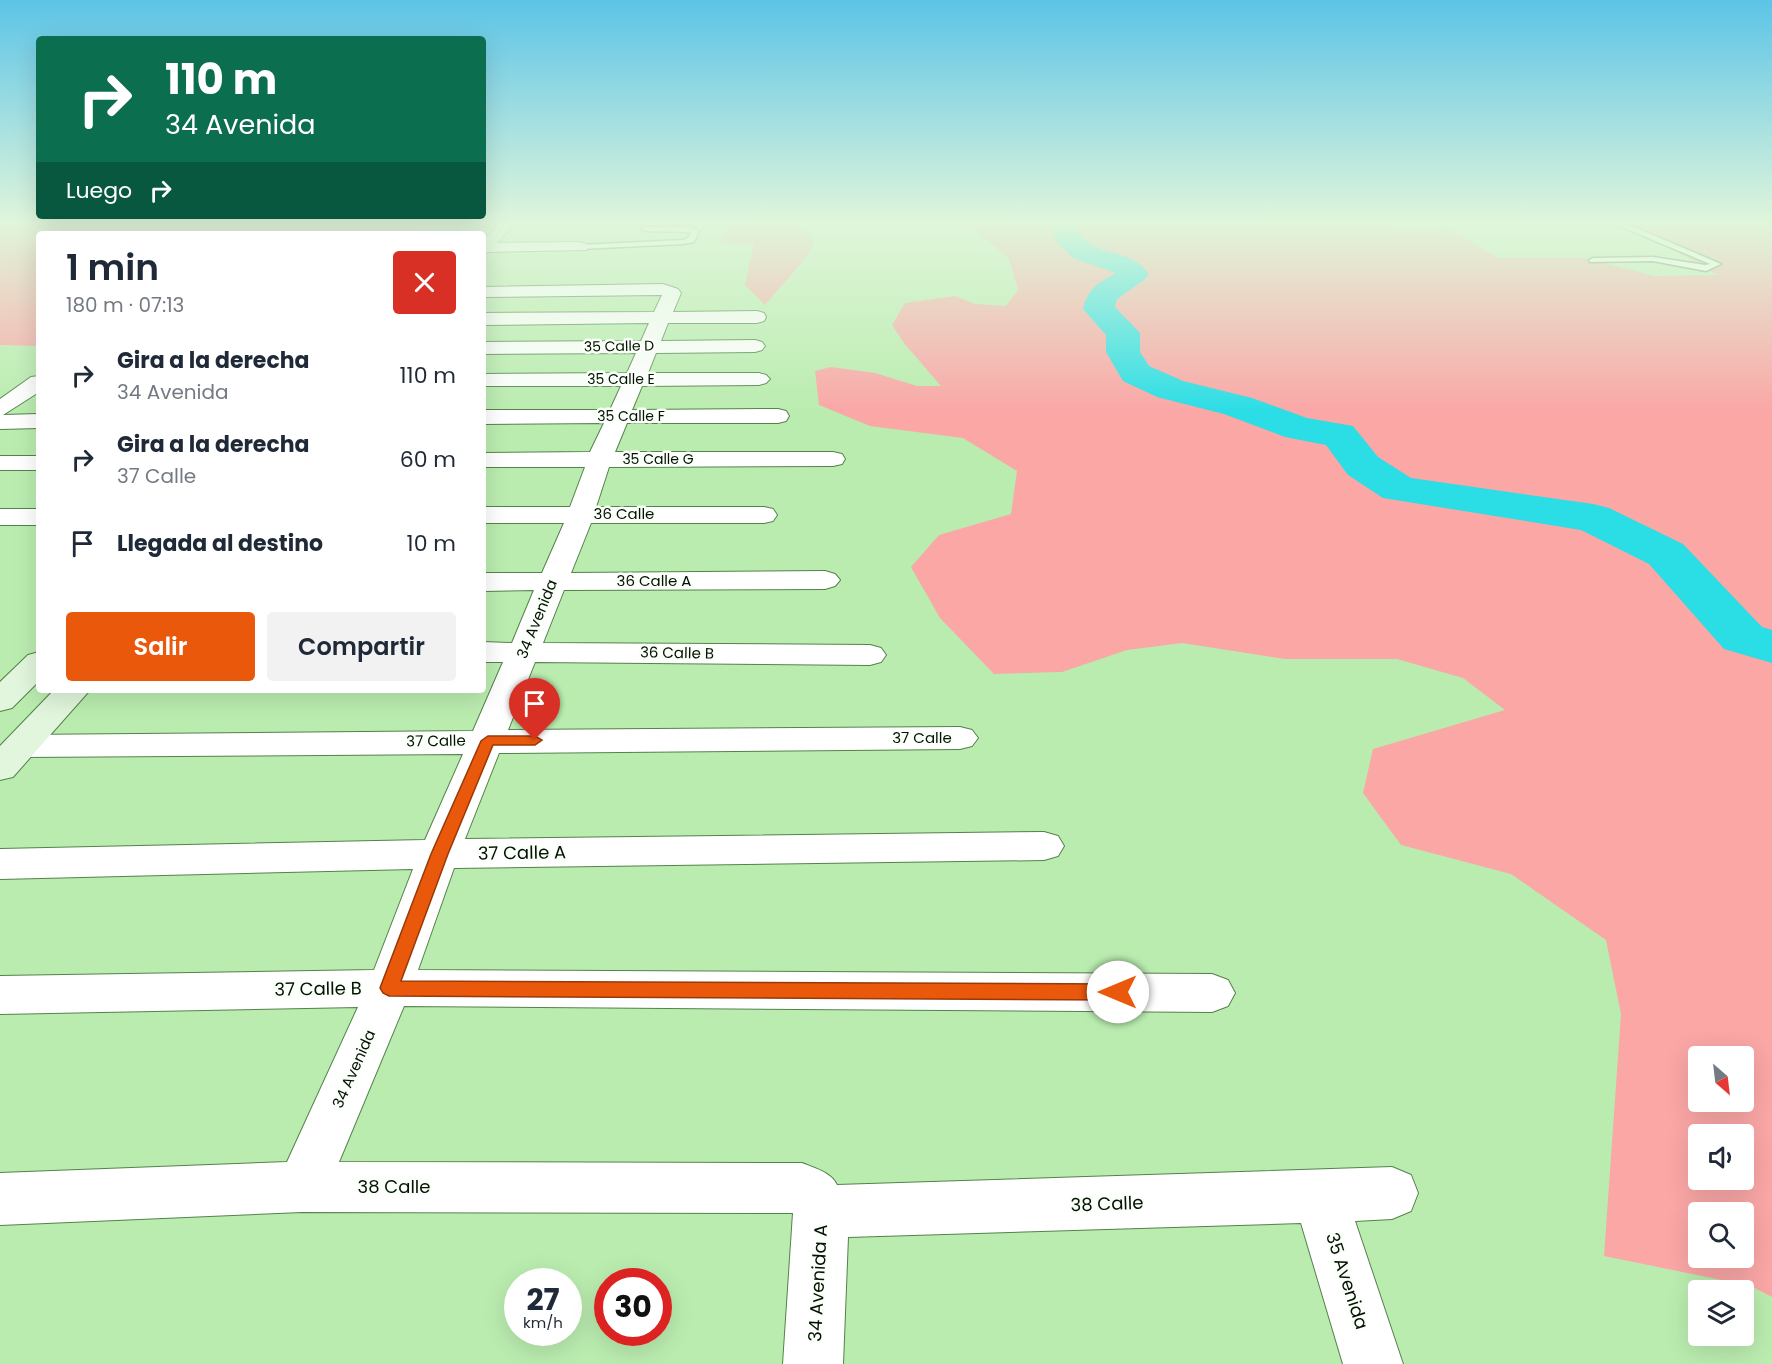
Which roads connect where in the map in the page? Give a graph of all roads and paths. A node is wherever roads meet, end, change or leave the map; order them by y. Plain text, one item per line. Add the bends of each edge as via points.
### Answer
1 (541, 285) edge
2 (559, 285) edge
3 (486, 292) edge
4 (757, 316) dead end
5 (657, 317) junction
6 (486, 319) edge
7 (755, 346) dead end
8 (486, 347) edge
9 (636, 379) junction
10 (759, 379) dead end
11 (486, 380) edge
12 (0, 381) edge
13 (36, 382) edge
14 (36, 384) edge
15 (0, 409) edge
16 (620, 416) junction
17 (778, 416) dead end
18 (486, 417) edge
19 (36, 421) edge
20 (0, 422) edge
21 (600, 458) junction
22 (833, 459) dead end
23 (486, 460) edge
24 (0, 463) edge
25 (36, 463) edge
26 (581, 514) junction
27 (486, 515) edge
28 (764, 515) dead end
29 (0, 517) edge
30 (36, 517) edge
31 (825, 580) dead end
32 (552, 581) junction
33 (486, 582) edge
34 (524, 651) junction
35 (486, 652) edge
36 (870, 655) dead end
37 (36, 665) edge
38 (70, 693) edge
39 (0, 701) edge
40 (960, 738) dead end
41 (488, 741) junction
42 (10, 757) edge
43 (1044, 846) dead end
44 (439, 854) junction
45 (0, 864) edge
46 (389, 988) junction
47 (1212, 993) dead end
48 (0, 995) edge
49 (302, 1188) junction
50 (1392, 1193) dead end
51 (1320, 1197) junction
52 (0, 1198) edge
53 (805, 1200) junction
54 (813, 1364) edge
55 (1373, 1364) edge

1 - 3 street
2 - 5 street
4 - 5 street
5 - 6 street
5 - 7 street, 35 Calle D
5 - 8 street, 35 Calle D
5 - 9 street, 34 Avenida
9 - 10 street, 35 Calle E
9 - 11 street, 35 Calle E
9 - 16 street, 34 Avenida
12 - 13 street
14 - 15 street
16 - 17 street, 35 Calle F
16 - 18 street, 35 Calle F
16 - 21 street, 34 Avenida
19 - 20 street
21 - 22 street, 35 Calle G
21 - 23 street, 35 Calle G
21 - 26 street, 34 Avenida
24 - 25 street
26 - 27 street, 36 Calle
26 - 28 street, 36 Calle
26 - 32 street, 34 Avenida
29 - 30 street
31 - 32 street, 36 Calle A
32 - 33 street, 36 Calle A
32 - 34 street, 34 Avenida
34 - 35 street, 36 Calle B
34 - 36 street, 36 Calle B
34 - 41 street, 34 Avenida
37 - 39 street
38 - 42 street
40 - 41 street, 37 Calle
41 - 42 street, 37 Calle
41 - 44 street, 34 Avenida
43 - 44 street, 37 Calle A
44 - 45 street, 37 Calle A
44 - 46 street, 34 Avenida
46 - 47 street, 37 Calle B
46 - 48 street, 37 Calle B
46 - 49 street, 34 Avenida
49 - 52 street, 38 Calle
49 - 53 street, 38 Calle
50 - 51 street, 38 Calle
51 - 53 street, 38 Calle
51 - 55 street, 35 Avenida
53 - 54 street, 34 Avenida A

